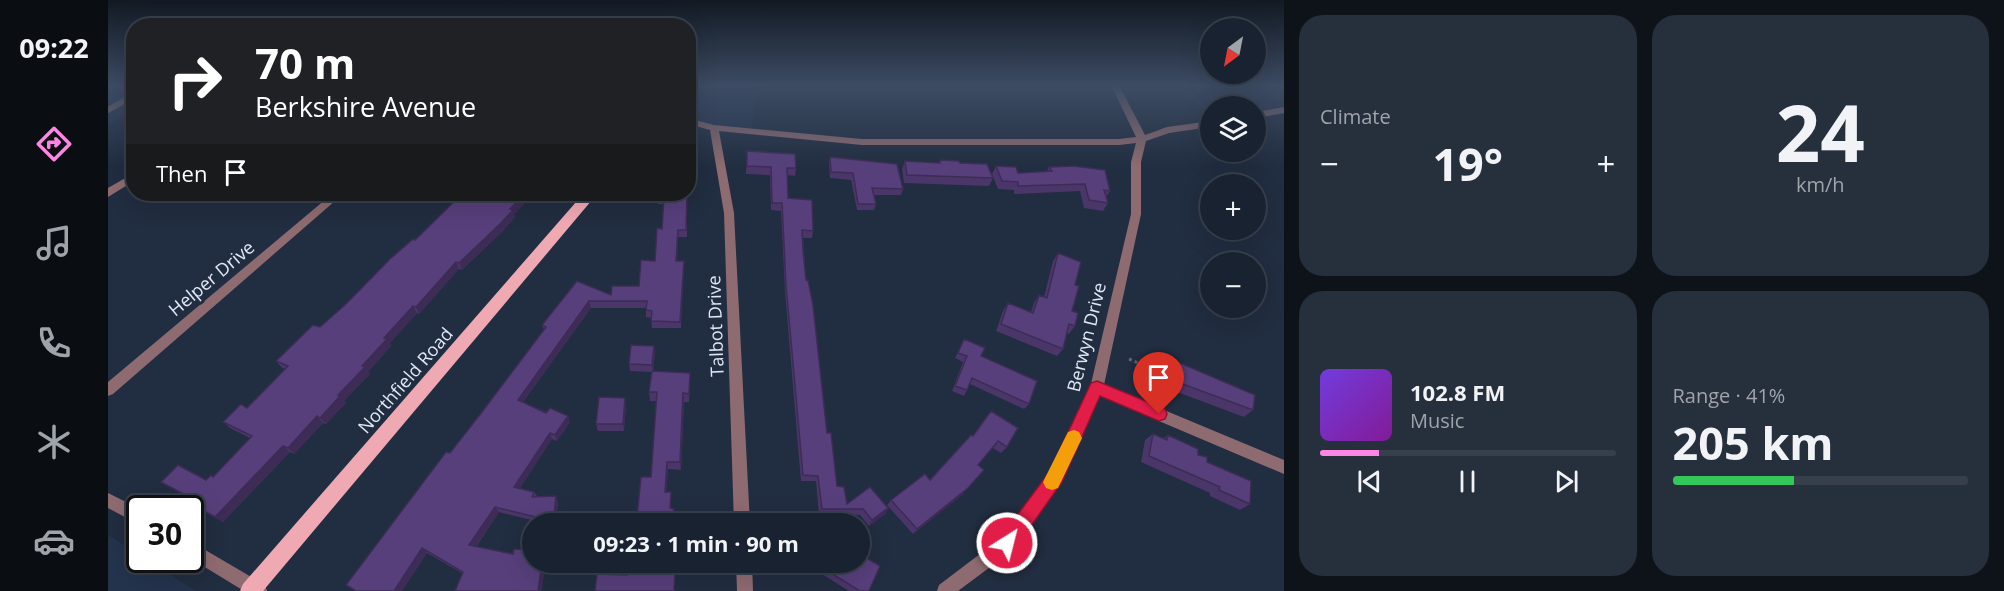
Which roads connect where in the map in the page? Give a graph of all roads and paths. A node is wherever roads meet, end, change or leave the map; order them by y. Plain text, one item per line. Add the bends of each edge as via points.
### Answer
1 (1129, 113) edge
2 (696, 123) edge
3 (1200, 125) edge
4 (714, 128) junction
5 (1142, 139) junction
6 (126, 181) edge
7 (108, 193) edge
8 (330, 201) edge
9 (584, 201) edge
10 (1129, 359) dead end
11 (1164, 374) dead end
12 (1097, 388) junction
13 (108, 390) edge
14 (1284, 467) edge
15 (108, 500) edge
16 (126, 510) edge
17 (742, 513) edge
18 (204, 558) edge
19 (744, 573) edge
20 (254, 590) edge
21 (745, 591) edge
22 (945, 591) edge

1 - 5 street
2 - 4 street
3 - 5 street via 1167,130
4 - 5 street via 861,141
4 - 17 street, Talbot Drive via 729,213
5 - 12 street, Berwyn Drive via 1136,162 1136,214
6 - 7 street
8 - 13 street, Helper Drive
9 - 20 main road, Northfield Road
10 - 11 path
12 - 14 street
12 - 22 street, Berwyn Drive via 1056,476 1007,543
15 - 16 street
18 - 20 street
19 - 21 street

